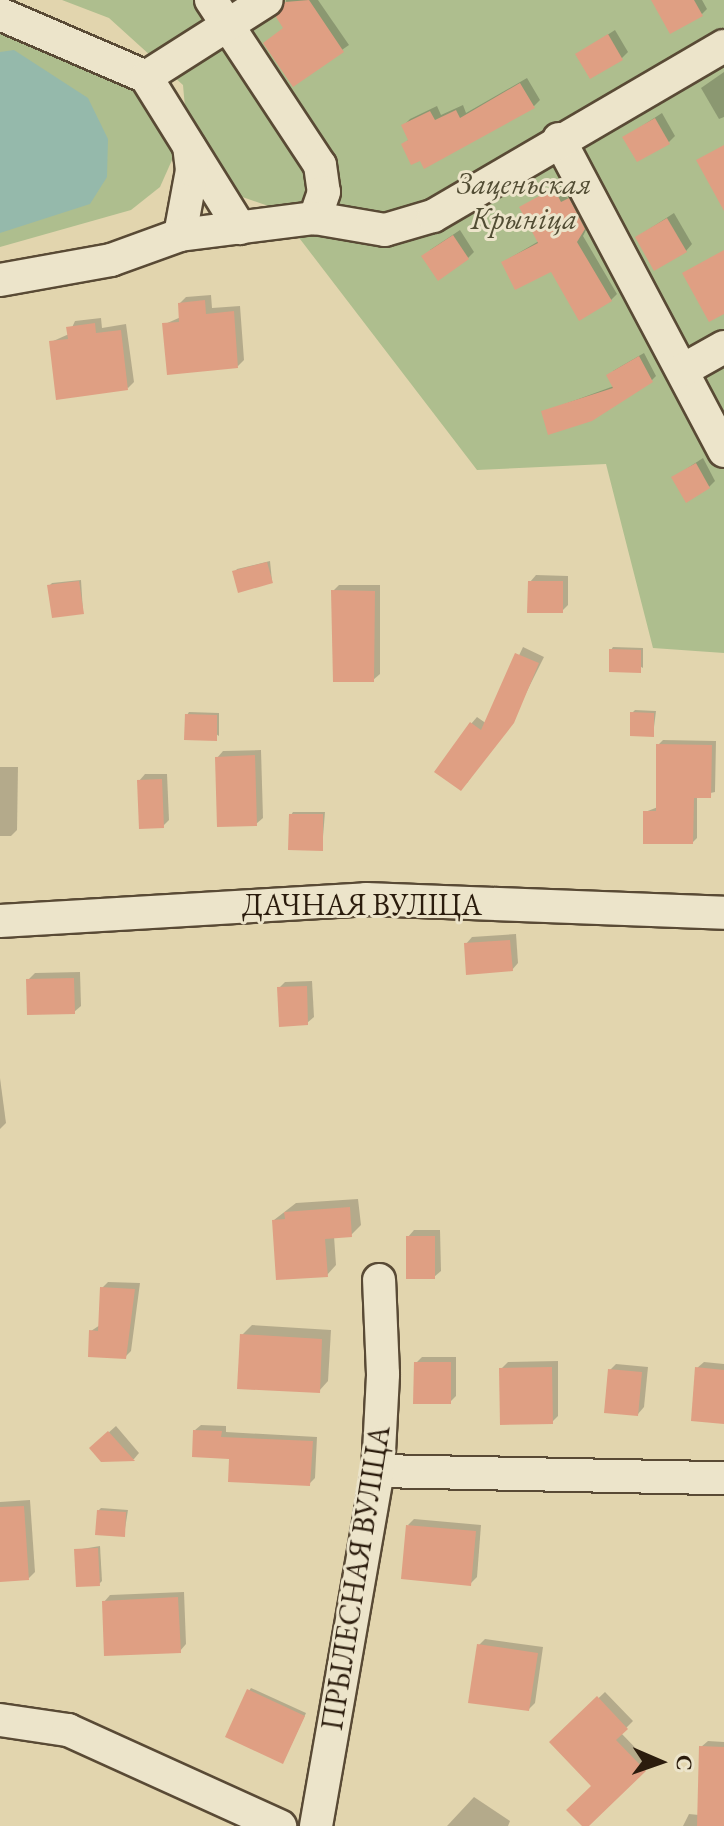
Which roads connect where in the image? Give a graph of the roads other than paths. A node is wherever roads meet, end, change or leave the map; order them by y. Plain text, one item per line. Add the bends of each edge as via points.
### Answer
1 (267, 0) edge
2 (220, 12) edge
3 (0, 14) edge
4 (724, 46) edge
5 (146, 77) junction
6 (559, 139) junction
7 (189, 146) junction
8 (315, 218) junction
9 (240, 228) junction
10 (180, 235) junction
11 (0, 280) edge
12 (724, 347) edge
13 (683, 370) junction
14 (724, 451) edge
15 (724, 913) edge
16 (0, 921) edge
17 (379, 1280) dead end
18 (378, 1471) junction
19 (724, 1478) edge
20 (0, 1720) edge
21 (280, 1826) edge
22 (316, 1826) edge

1 - 2 street
2 - 5 street
2 - 8 street via 272,99 320,165 324,192
3 - 5 street
4 - 6 street
5 - 7 street
6 - 8 street via 433,216 385,230
6 - 13 street
7 - 9 street
7 - 10 street via 192,170
8 - 9 street
9 - 10 street
10 - 11 street via 111,260
12 - 13 street
13 - 14 street
15 - 16 street, ДАЧНАЯ ВУЛІЦА via 366,899
17 - 18 street, ПРЫЛЕСНАЯ ВУЛІЦА via 383,1374
18 - 19 street
18 - 22 street, ПРЫЛЕСНАЯ ВУЛІЦА
20 - 21 street via 68,1730

